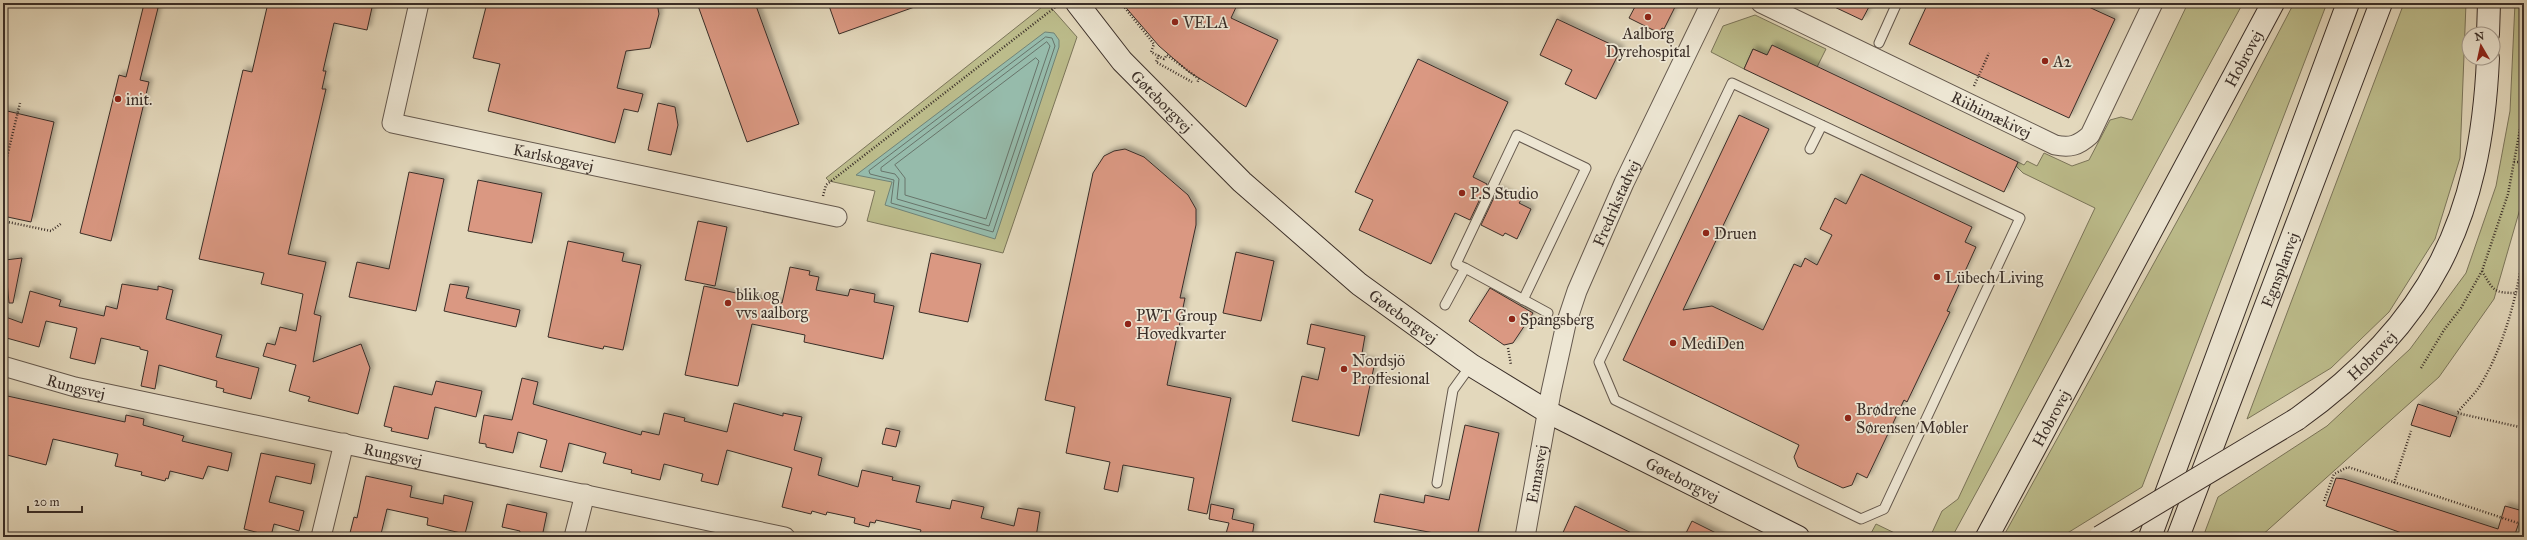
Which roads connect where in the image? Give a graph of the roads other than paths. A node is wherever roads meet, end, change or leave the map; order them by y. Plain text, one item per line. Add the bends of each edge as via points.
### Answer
1 (419, 3) edge
2 (1077, 3) edge
3 (1711, 3) edge
4 (1761, 3) edge
5 (1897, 3) edge
6 (2154, 3) edge
7 (2273, 3) edge
8 (2348, 3) edge
9 (2382, 3) edge
10 (2489, 3) edge
11 (2488, 26) edge
12 (1878, 43) dead end
13 (2488, 66) edge
14 (1822, 125) junction
15 (1810, 149) dead end
16 (837, 217) dead end
17 (1465, 268) junction
18 (1524, 300) junction
19 (1445, 305) dead end
20 (1548, 313) dead end
21 (1471, 365) junction
22 (3, 366) edge
23 (1548, 412) junction
24 (344, 443) junction
25 (1437, 483) dead end
26 (586, 494) junction
27 (1796, 536) edge
28 (321, 537) edge
29 (574, 537) edge
30 (785, 537) edge
31 (1525, 537) edge
32 (1987, 537) edge
33 (2100, 537) edge
34 (2150, 537) edge
35 (2178, 537) edge

1 - 16 street, Karlskogavej via 392,123
2 - 21 main road, Gøteborgvej via 1122,61 1255,195 1359,284
3 - 23 street, Fredrikstadvej via 1624,183 1577,291 1566,324
4 - 6 street, Riihimækivej via 2055,145 2069,148 2082,143 2090,135
5 - 12 lane
7 - 32 main road, Hobrovej
8 - 34 main road, Egnsplanvej
9 - 35 main road, Egnsplanvej
10 - 11 main road
13 - 33 main road, Hobrovej, bridge via 2486,106 2474,174 2463,212 2436,271 2398,327 2358,371 2330,396 2297,419
14 - 14 lane via 2020,218 1884,509 1860,519 1614,400 1599,362 1732,83
14 - 15 lane
17 - 18 lane
17 - 18 lane via 1456,264 1517,135 1586,168
17 - 19 lane
18 - 20 lane
21 - 23 main road, Gøteborgvej
21 - 25 lane via 1453,390
22 - 24 street, Rungsvej via 75,387
23 - 27 main road, Gøteborgvej
23 - 31 street, Ennasvej
24 - 26 street, Rungsvej
24 - 28 street
26 - 29 street
26 - 30 street, Rungsvej

